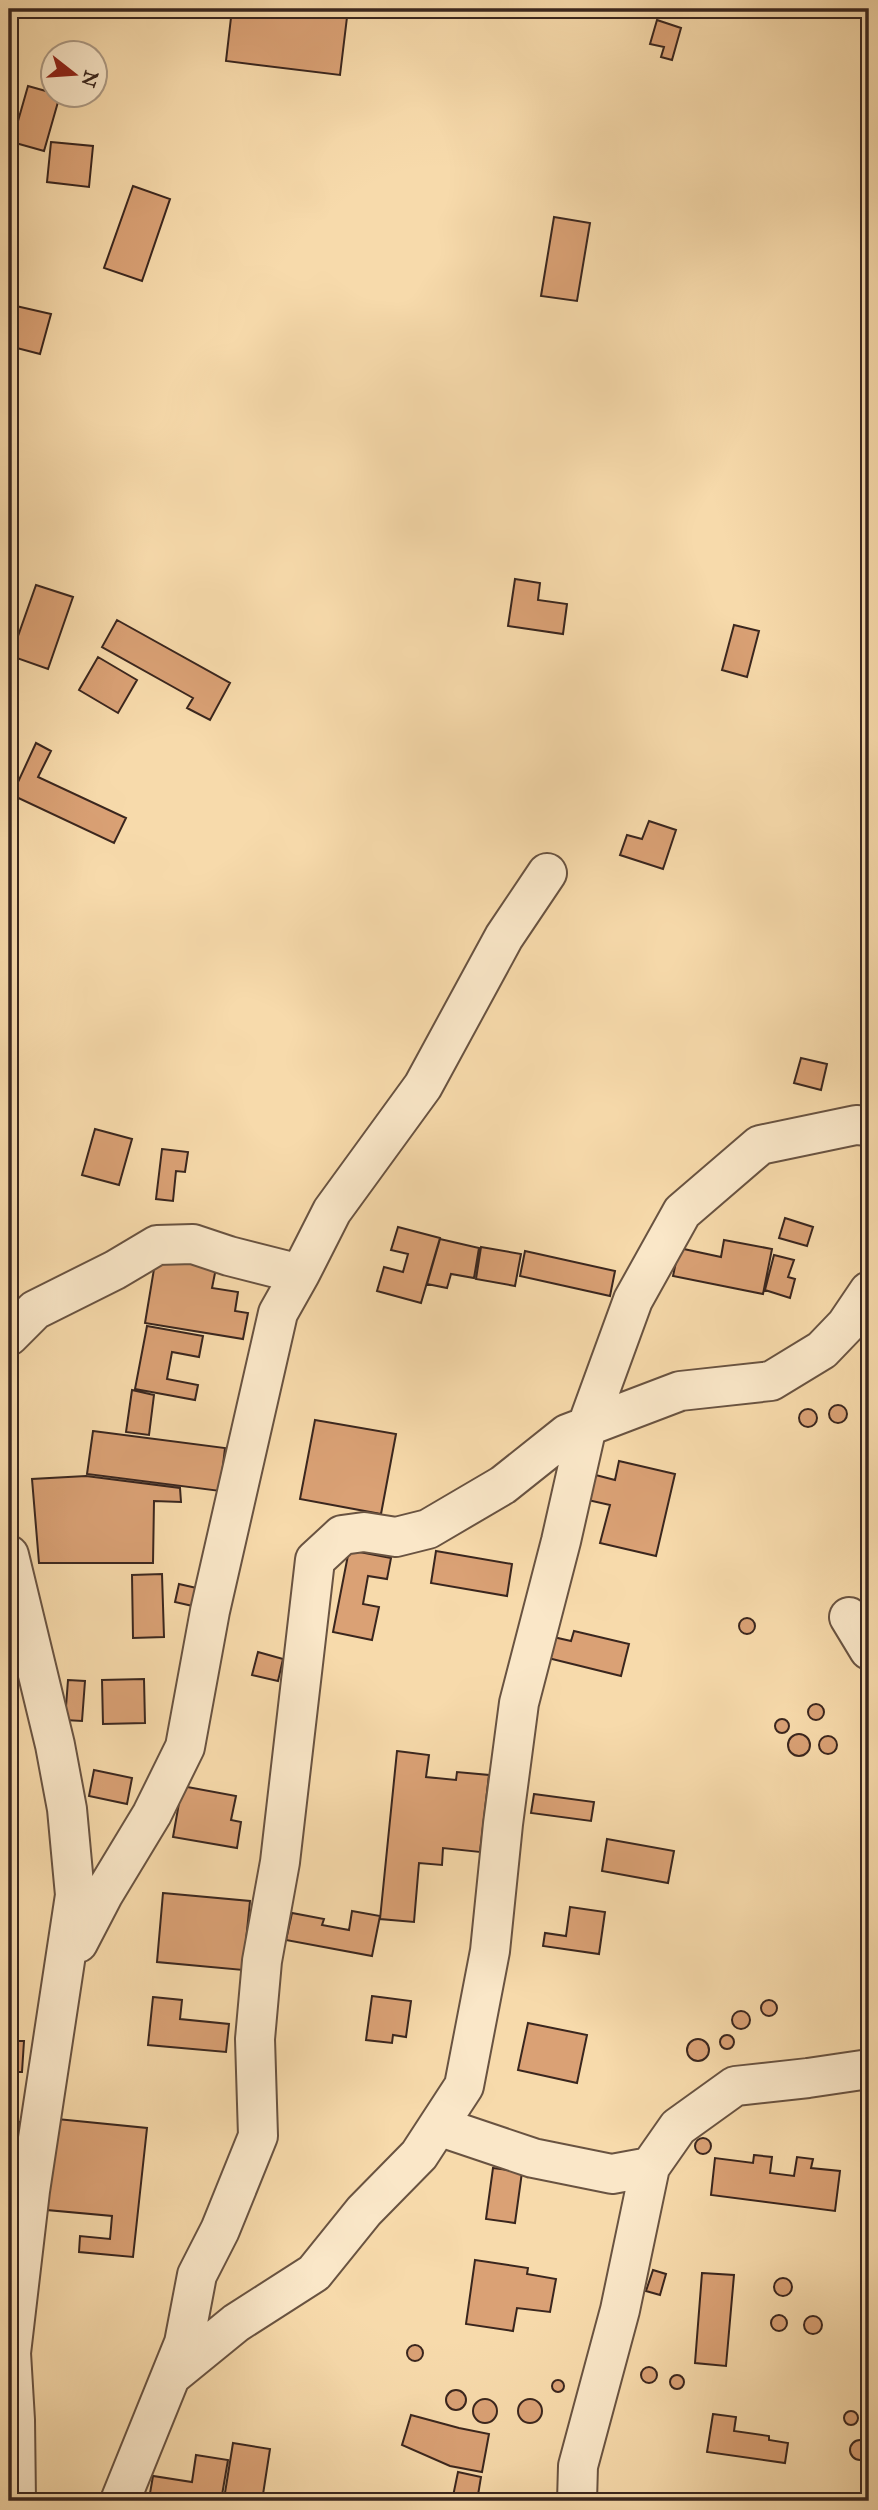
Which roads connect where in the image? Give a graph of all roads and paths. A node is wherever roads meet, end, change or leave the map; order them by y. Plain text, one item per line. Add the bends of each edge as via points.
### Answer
1 (547, 873) dead end
2 (869, 1126) edge
3 (300, 1274) junction
4 (869, 1291) edge
5 (9, 1336) edge
6 (587, 1426) junction
7 (9, 1555) edge
8 (849, 1617) dead end
9 (869, 1650) edge
10 (63, 1973) junction
11 (869, 2068) edge
12 (438, 2126) junction
13 (650, 2167) junction
14 (171, 2376) junction
15 (12, 2457) edge
16 (16, 2501) edge
17 (120, 2501) edge
18 (577, 2501) edge

1 - 3 street via 504,937 423,1086 332,1211
2 - 6 street via 760,1145 682,1212 633,1300
3 - 5 street via 193,1244 157,1245 34,1310
3 - 10 street via 278,1313 210,1611 185,1747
4 - 6 street via 846,1325 821,1350 771,1381 680,1391
6 - 12 street via 519,1703 490,1951 464,2086
6 - 14 street via 567,1434 503,1485 428,1529 396,1537 364,1532 342,1535 315,1560 280,1861 262,1961 255,2039 258,2136 197,2275 184,2343
7 - 10 street via 67,1810 75,1895
8 - 9 street
10 - 15 street via 11,2353
11 - 13 street via 735,2086 678,2127
12 - 13 street via 533,2158 612,2174
12 - 14 street via 419,2155 364,2211 314,2273 236,2323
13 - 18 street via 620,2310 578,2466
14 - 17 street
15 - 16 street

